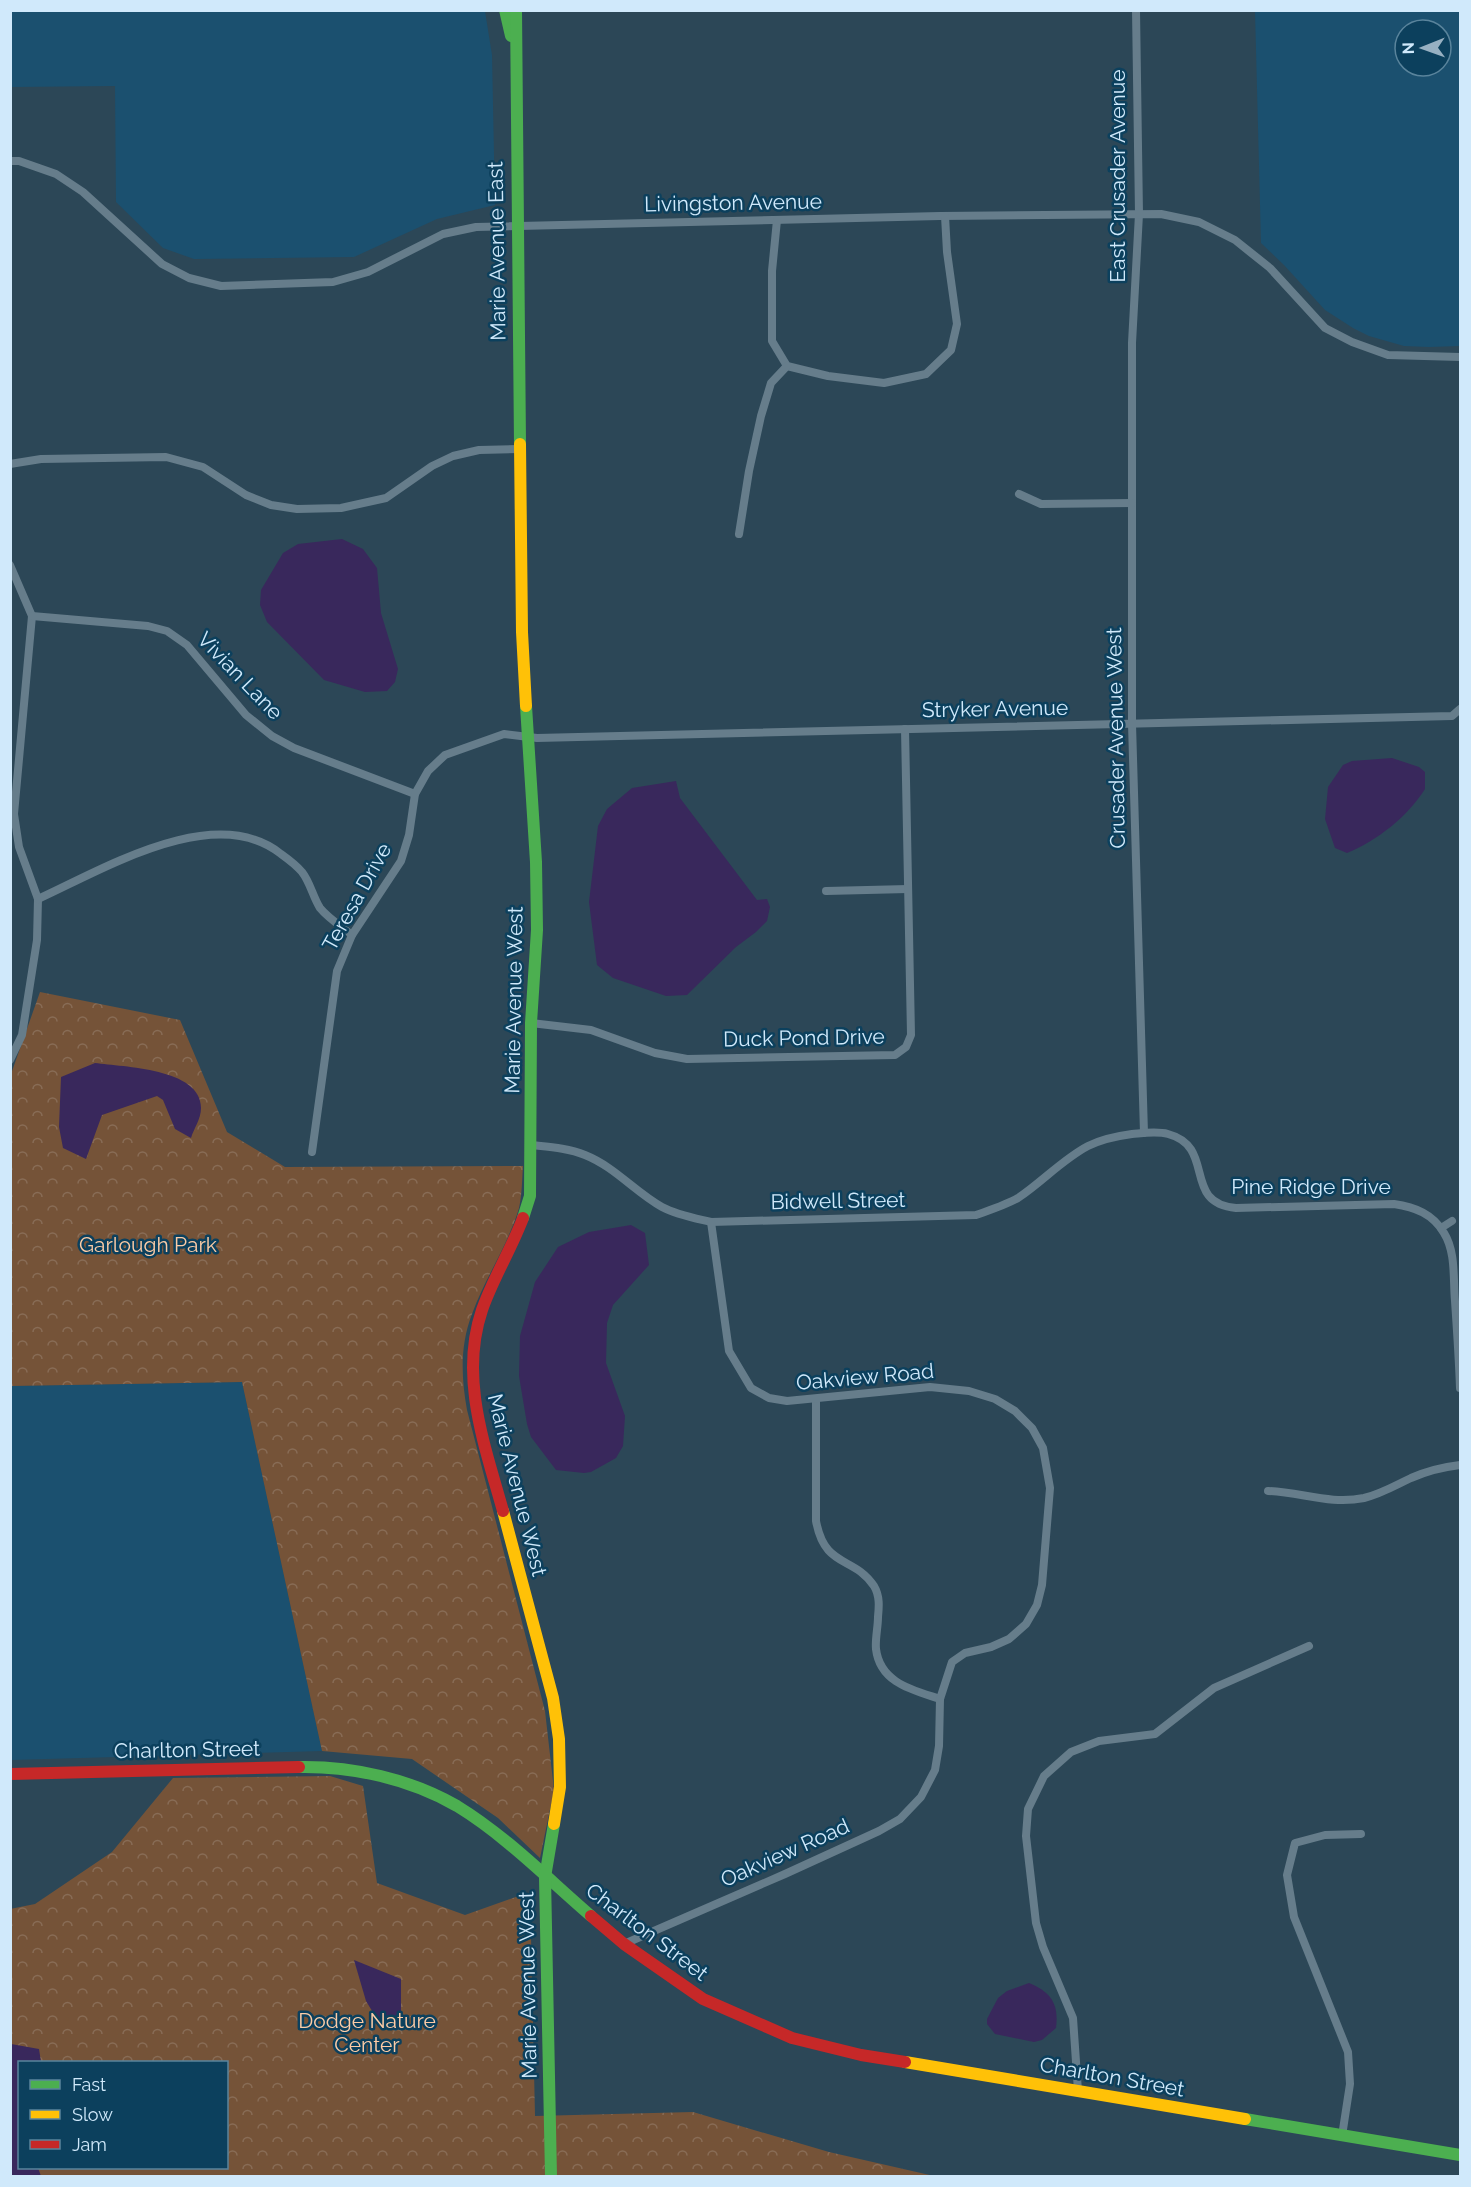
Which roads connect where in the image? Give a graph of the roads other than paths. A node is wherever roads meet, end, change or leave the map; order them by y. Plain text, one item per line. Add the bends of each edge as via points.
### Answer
1 (505, 10) edge
2 (516, 10) edge
3 (1136, 10) edge
4 (515, 53) junction
5 (10, 161) edge
6 (1139, 214) junction
7 (945, 216) junction
8 (777, 220) junction
9 (516, 226) junction
10 (1132, 342) joint
11 (1461, 357) edge
12 (787, 366) junction
13 (519, 449) junction
14 (10, 464) edge
15 (1019, 494) dead end
16 (1132, 503) junction
17 (739, 534) dead end
18 (10, 565) edge
19 (32, 616) junction
20 (1461, 709) edge
21 (1132, 724) junction
22 (905, 729) junction
23 (528, 738) junction
24 (415, 794) junction
25 (908, 889) junction
26 (826, 891) dead end
27 (38, 899) junction
28 (352, 935) junction
29 (531, 1023) junction
30 (10, 1060) edge
31 (1144, 1133) junction
32 (531, 1145) junction
33 (312, 1152) dead end
34 (1452, 1221) dead end
35 (711, 1222) junction
36 (1441, 1228) junction
37 (1461, 1388) edge
38 (816, 1399) junction
39 (1461, 1465) edge
40 (1268, 1491) dead end
41 (1309, 1646) dead end
42 (940, 1699) junction
43 (10, 1774) edge
44 (1361, 1834) dead end
45 (546, 1877) junction
46 (624, 1944) junction
47 (1078, 2091) junction
48 (1342, 2136) junction
49 (1461, 2155) edge
50 (551, 2176) edge

1 - 4 street, Marie Avenue East
2 - 4 street, Marie Avenue East
3 - 6 street, East Crusader Avenue
4 - 9 street, Marie Avenue East
5 - 9 street, Livingston Avenue via 57,174 83,192 162,264 189,278 221,286 333,282 368,272 443,234 476,227
6 - 7 street, Livingston Avenue
6 - 10 street, East Crusader Avenue
6 - 11 street, Livingston Avenue via 1199,222 1235,240 1269,268 1325,328 1352,342 1388,355
7 - 8 street, Livingston Avenue
7 - 12 street via 957,324 951,350 926,374 884,383
8 - 9 street, Livingston Avenue
8 - 12 street via 772,341
9 - 13 street, Marie Avenue East
10 - 16 street, Crusader Avenue West
12 - 17 street via 771,383 749,471
13 - 14 street via 479,450 453,456 386,498 341,508 271,505 246,495 203,467 166,457 41,459
13 - 23 street, Marie Avenue West
15 - 16 street via 1041,504
16 - 21 street, Crusader Avenue West
18 - 19 street
19 - 24 street, Vivian Lane via 167,631 187,645 246,715 272,736
19 - 27 street via 14,814 19,846
20 - 21 street, Stryker Avenue via 1452,716
21 - 22 street, Stryker Avenue
21 - 31 street, Crusader Avenue West
22 - 23 street, Stryker Avenue
22 - 25 street, Duck Pond Drive
23 - 24 street, Teresa Drive via 504,734 445,755 428,771
23 - 29 street, Marie Avenue West via 537,930
24 - 28 street, Teresa Drive via 401,861
25 - 26 street
25 - 29 street, Duck Pond Drive via 911,1035 906,1047 895,1055 687,1059 655,1053 591,1030
27 - 28 street via 148,849 204,835 232,834 279,852 303,872 321,909
27 - 30 street via 37,940 22,1035
28 - 33 street, Teresa Drive via 337,971
29 - 32 street, Marie Avenue West
31 - 35 street, Bidwell Street via 1113,1136 1088,1146 1017,1199 976,1215
31 - 36 street, Pine Ridge Drive via 1172,1135 1187,1144 1197,1158 1203,1188 1222,1206 1394,1204 1421,1210
32 - 35 street, Bidwell Street via 586,1155 663,1207
32 - 45 street, Marie Avenue West via 528,1202 479,1317 472,1376 476,1413 553,1698 560,1787
34 - 36 street
35 - 38 street, Oakview Road via 729,1351 750,1388 769,1398
36 - 37 street, Pine Ridge Drive via 1452,1256
38 - 42 street via 819,1538 832,1556 864,1574 875,1588 880,1604 876,1650 885,1672 900,1685
38 - 42 street, Oakview Road via 930,1387 969,1391 995,1399 1015,1411 1032,1428 1043,1448 1050,1488 1037,1605 1026,1624 1009,1639 965,1653 952,1662
39 - 40 street via 1425,1473 1376,1494 1348,1500
41 - 47 street via 1214,1688 1155,1734 1099,1741 1071,1752 1044,1776 1028,1809 1026,1836 1036,1923 1073,2018
42 - 46 street, Oakview Road via 934,1770 921,1797 900,1819
43 - 45 street, Charlton Street via 305,1767 359,1771 407,1783 456,1806 494,1832
44 - 48 street via 1325,1835 1295,1843 1287,1875 1294,1917 1348,2052 1350,2084
45 - 46 street, Charlton Street
45 - 50 street, Marie Avenue West
46 - 47 street, Charlton Street via 703,1999 792,2038 861,2055
47 - 48 street, Charlton Street
48 - 49 street, Charlton Street

